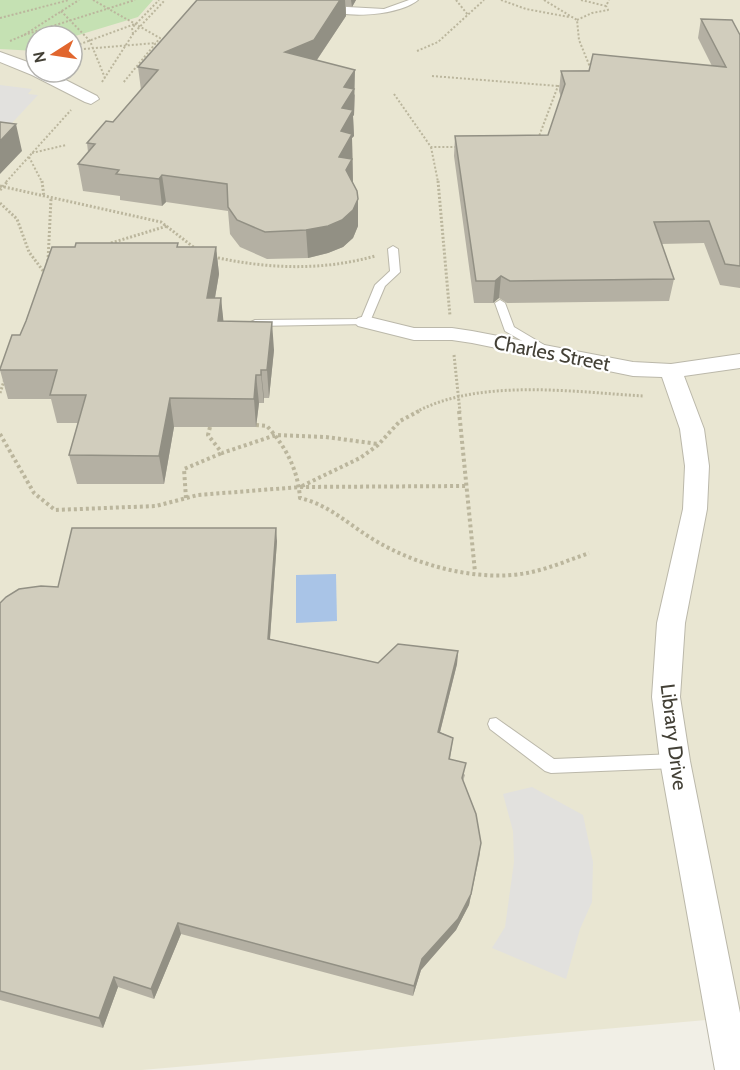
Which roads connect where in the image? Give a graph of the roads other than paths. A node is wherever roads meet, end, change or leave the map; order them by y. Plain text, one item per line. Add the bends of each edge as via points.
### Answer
1 (414, 0) edge
2 (317, 7) edge
3 (0, 57) edge
4 (24, 66) edge
5 (61, 84) edge
6 (91, 99) road end
7 (393, 249) dead end
8 (500, 303) edge
9 (365, 322) junction
10 (239, 323) edge
11 (552, 353) junction
12 (740, 361) edge
13 (671, 371) junction
14 (496, 724) dead end
15 (675, 761) junction
16 (733, 1070) edge

1 - 2 lane via 375,12
3 - 4 street
5 - 6 street
7 - 9 lane via 395,272 380,285
8 - 11 lane via 509,329
9 - 10 lane
9 - 11 street, Charles Street via 414,334 452,334
11 - 13 street, Charles Street via 633,369
12 - 13 street, Charles Street
13 - 15 street, Library Drive via 692,429 697,466 695,509 671,623 666,672
14 - 15 lane via 551,766
15 - 16 street, Library Drive

